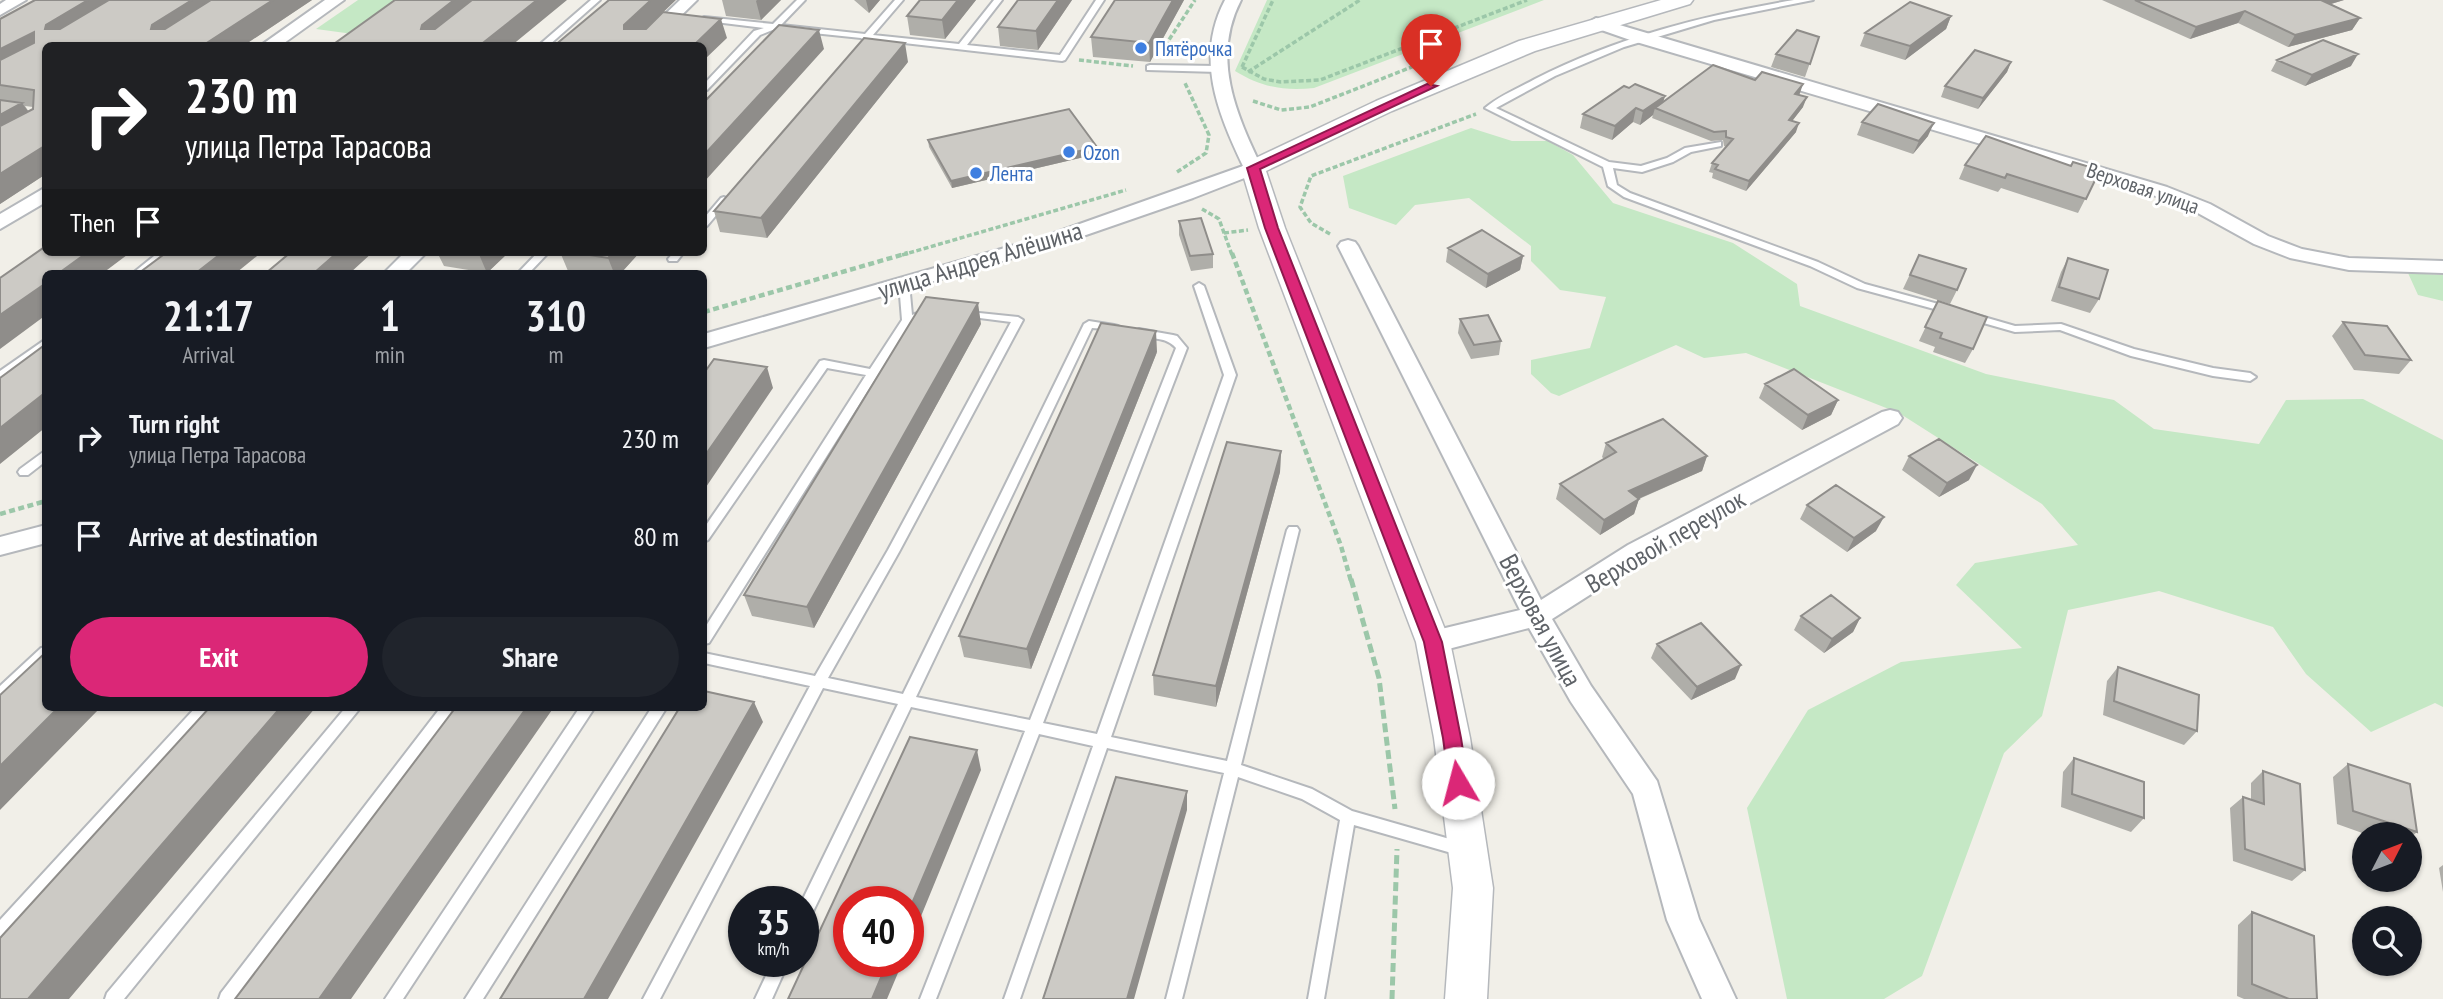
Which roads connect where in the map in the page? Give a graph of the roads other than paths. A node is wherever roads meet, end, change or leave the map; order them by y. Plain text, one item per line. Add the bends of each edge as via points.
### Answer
1 (18, 0) edge
2 (336, 0) edge
3 (596, 0) edge
4 (689, 0) edge
5 (802, 0) edge
6 (899, 0) edge
7 (998, 0) edge
8 (1100, 0) edge
9 (1233, 0) edge
10 (1683, 0) edge
11 (1809, 0) edge
12 (0, 10) edge
13 (697, 18) edge
14 (1596, 23) junction
15 (775, 26) junction
16 (867, 36) junction
17 (1639, 38) junction
18 (274, 42) edge
19 (547, 42) edge
20 (645, 42) edge
21 (858, 46) edge
22 (961, 47) junction
23 (1150, 68) road end
24 (1218, 69) junction
25 (707, 85) edge
26 (1718, 144) edge
27 (1607, 165) junction
28 (1254, 168) junction
29 (731, 193) edge
30 (42, 196) edge
31 (707, 221) edge
32 (0, 223) edge
33 (1348, 246) dead end
34 (160, 256) edge
35 (413, 256) edge
36 (540, 256) edge
37 (2443, 267) edge
38 (142, 270) edge
39 (397, 270) edge
40 (526, 270) edge
41 (904, 283) junction
42 (1199, 286) dead end
43 (907, 320) junction
44 (707, 340) edge
45 (42, 345) edge
46 (874, 373) junction
47 (0, 376) edge
48 (2250, 377) dead end
49 (1890, 418) dead end
50 (42, 457) edge
51 (24, 472) dead end
52 (1293, 530) dead end
53 (707, 533) edge
54 (42, 535) edge
55 (0, 546) edge
56 (1536, 616) junction
57 (707, 634) edge
58 (1433, 642) junction
59 (42, 656) edge
60 (707, 658) edge
61 (819, 682) junction
62 (0, 695) edge
63 (906, 699) junction
64 (201, 711) edge
65 (351, 711) edge
66 (446, 711) edge
67 (584, 711) edge
68 (657, 711) edge
69 (1033, 726) junction
70 (1101, 740) junction
71 (1234, 769) junction
72 (1348, 817) junction
73 (1467, 850) junction
74 (817, 886) edge
75 (0, 932) edge
76 (773, 977) edge
77 (113, 999) edge
78 (227, 999) edge
79 (393, 999) edge
80 (473, 999) edge
81 (651, 999) edge
82 (763, 999) edge
83 (928, 999) edge
84 (1012, 999) edge
85 (1174, 999) edge
86 (1316, 999) edge
87 (1466, 999) edge
88 (1719, 999) edge

1 - 12 street
2 - 18 street
3 - 19 lane
4 - 20 street via 678,17
5 - 15 lane
6 - 16 lane
7 - 22 lane
8 - 22 lane via 1062,58
9 - 24 street via 1221,24
10 - 14 street
11 - 17 lane via 1732,12
13 - 15 lane
14 - 17 street, Верховая улица
14 - 28 street via 1527,46 1384,106
15 - 16 lane
15 - 25 lane via 757,33
16 - 21 lane
16 - 22 lane
17 - 27 lane via 1562,69 1489,108
17 - 37 street, Верховая улица via 2160,191 2297,254 2349,264
23 - 24 lane
24 - 28 street via 1227,108
26 - 27 lane via 1688,150 1642,169
27 - 48 lane via 1613,186 1627,195 1861,286 2015,329 2061,327 2131,352
28 - 41 street, улица Андрея Алёшина via 1177,198
28 - 58 street via 1272,228
29 - 31 lane
30 - 32 street
33 - 56 street, Верховая улица
34 - 38 lane
35 - 39 street
36 - 40 lane
41 - 43 lane
41 - 44 street, улица Андрея Алёшина
42 - 70 lane via 1230,375
43 - 46 lane
43 - 61 lane via 945,310 1018,320
45 - 47 lane
46 - 53 lane via 824,364
46 - 57 lane
49 - 56 street, Верховой переулок via 1637,552
50 - 51 lane
52 - 71 lane
54 - 55 street
56 - 58 street, Верховой переулок
56 - 88 street, Верховая улица via 1581,694 1647,790 1684,920
58 - 73 street
59 - 62 lane
60 - 61 lane
61 - 63 lane
61 - 81 lane
63 - 69 lane
63 - 69 lane via 1089,324 1173,338 1182,348
63 - 74 lane
64 - 75 lane
65 - 77 lane
66 - 78 lane
67 - 79 lane
68 - 80 lane
69 - 70 lane
69 - 83 lane
70 - 71 lane
70 - 84 lane
71 - 72 lane via 1307,794
71 - 85 lane
72 - 73 lane
72 - 86 lane
73 - 87 street via 1473,888
76 - 82 lane

